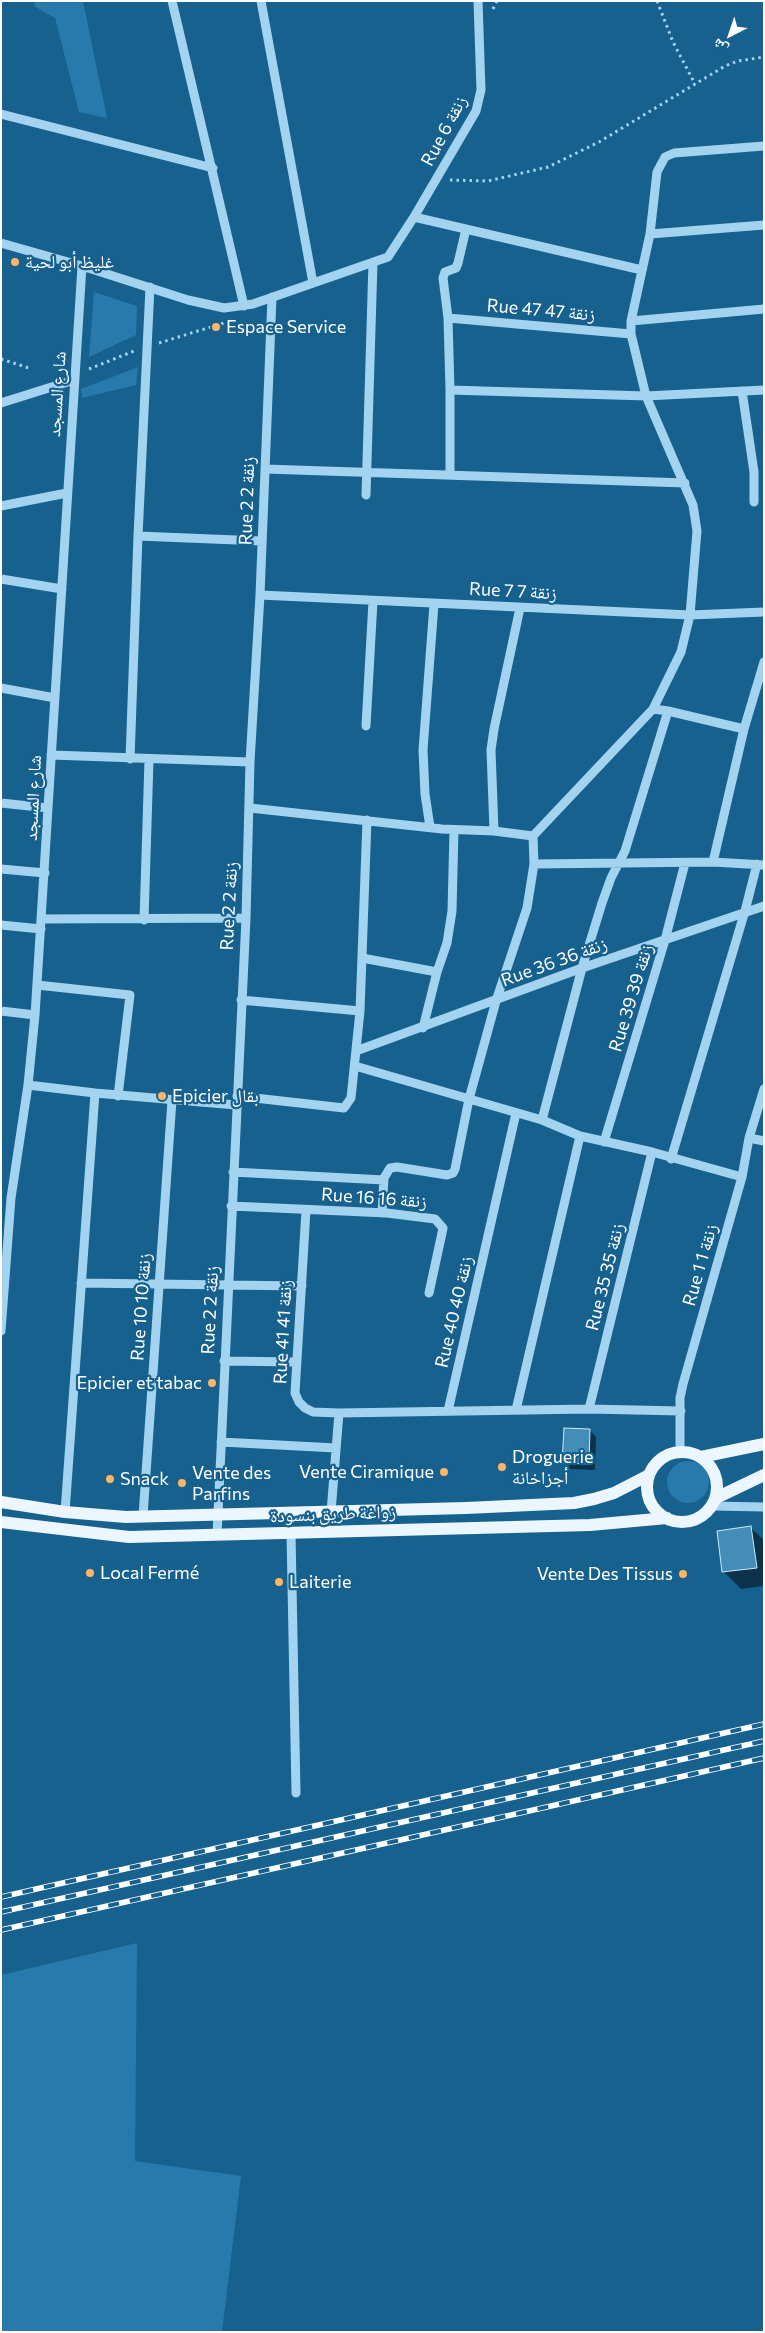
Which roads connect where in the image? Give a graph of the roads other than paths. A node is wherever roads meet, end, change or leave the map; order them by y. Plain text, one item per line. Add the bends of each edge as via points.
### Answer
1 (172, 1) edge
2 (261, 1) edge
3 (478, 1) edge
4 (1, 114) edge
5 (764, 146) edge
6 (213, 168) junction
7 (414, 217) junction
8 (764, 225) edge
9 (466, 229) junction
10 (650, 234) junction
11 (1, 243) edge
12 (373, 262) junction
13 (82, 266) junction
14 (642, 270) junction
15 (313, 283) junction
16 (150, 287) junction
17 (272, 297) junction
18 (244, 306) junction
19 (764, 309) edge
20 (448, 318) junction
21 (631, 321) junction
22 (631, 334) junction
23 (74, 380) junction
24 (450, 390) junction
25 (764, 390) edge
26 (742, 391) junction
27 (646, 396) junction
28 (1, 403) edge
29 (265, 469) junction
30 (367, 474) junction
31 (450, 475) junction
32 (685, 483) junction
33 (67, 493) junction
34 (366, 495) dead end
35 (754, 502) dead end
36 (1, 506) edge
37 (138, 536) junction
38 (262, 541) junction
39 (1, 579) edge
40 (62, 589) junction
41 (260, 595) junction
42 (373, 601) junction
43 (434, 604) junction
44 (520, 608) junction
45 (764, 612) edge
46 (690, 615) junction
47 (764, 662) edge
48 (1, 688) edge
49 (55, 698) junction
50 (653, 709) junction
51 (668, 712) junction
52 (366, 726) dead end
53 (744, 729) junction
54 (52, 755) junction
55 (130, 759) junction
56 (149, 760) junction
57 (250, 762) junction
58 (1, 803) edge
59 (48, 808) junction
60 (250, 808) junction
61 (367, 820) junction
62 (430, 827) junction
63 (454, 830) junction
64 (494, 832) junction
65 (533, 836) junction
66 (618, 862) junction
67 (713, 862) junction
68 (685, 863) junction
69 (534, 864) junction
70 (760, 864) edge
71 (1, 869) edge
72 (44, 873) junction
73 (764, 906) edge
74 (745, 911) junction
75 (246, 918) junction
76 (42, 919) junction
77 (144, 920) junction
78 (1, 925) edge
79 (41, 929) junction
80 (665, 940) junction
81 (362, 958) junction
82 (582, 968) junction
83 (437, 972) junction
84 (37, 985) junction
85 (241, 1000) junction
86 (496, 1001) junction
87 (1, 1011) edge
88 (360, 1011) junction
89 (35, 1015) junction
90 (423, 1028) junction
91 (356, 1051) junction
92 (355, 1066) junction
93 (28, 1085) junction
94 (764, 1088) edge
95 (95, 1094) junction
96 (118, 1096) junction
97 (469, 1099) junction
98 (172, 1100) junction
99 (236, 1101) junction
100 (516, 1113) junction
101 (542, 1120) junction
102 (580, 1136) junction
103 (749, 1138) junction
104 (764, 1141) edge
105 (604, 1142) junction
106 (652, 1152) junction
107 (671, 1159) junction
108 (233, 1172) junction
109 (742, 1177) junction
110 (384, 1180) junction
111 (6, 1197) edge
112 (231, 1206) junction
113 (306, 1210) junction
114 (382, 1213) junction
115 (81, 1283) junction
116 (159, 1284) junction
117 (228, 1286) junction
118 (302, 1286) junction
119 (429, 1293) dead end
120 (1, 1332) edge
121 (224, 1361) junction
122 (297, 1362) junction
123 (516, 1410) junction
124 (589, 1410) junction
125 (681, 1410) junction
126 (448, 1411) junction
127 (339, 1413) junction
128 (221, 1442) junction
129 (764, 1444) edge
130 (336, 1448) junction
131 (680, 1452) junction
132 (701, 1457) junction
133 (764, 1475) edge
134 (649, 1476) junction
135 (1, 1502) edge
136 (714, 1502) junction
137 (764, 1507) edge
138 (65, 1512) junction
139 (331, 1512) junction
140 (143, 1516) junction
141 (218, 1516) junction
142 (667, 1518) junction
143 (1, 1522) edge
144 (291, 1533) junction
145 (217, 1535) junction
146 (296, 1793) dead end

1 - 6 street
2 - 15 street
3 - 7 street, Rue 6 زنقة via 479,102
4 - 6 street
5 - 10 street via 674,153 666,157 657,172
6 - 18 street
7 - 9 street
7 - 12 street, Rue 6 زنقة via 392,252
8 - 10 street
9 - 14 street
9 - 20 street via 456,268 444,274
10 - 14 street
11 - 13 street
12 - 15 street
12 - 30 street
13 - 16 street
13 - 23 street, شارع المسجد
14 - 21 street
15 - 17 street
16 - 18 street via 224,308
16 - 37 street
17 - 18 street
17 - 29 street, Rue 2 زنقة 2
19 - 21 street
20 - 22 street, Rue 47 زنقة 47
20 - 24 street
21 - 22 street
22 - 27 street
23 - 28 street
23 - 33 street, شارع المسجد
24 - 27 street
24 - 31 street
25 - 26 street
26 - 27 street
26 - 35 street via 754,472
27 - 32 street
29 - 30 street
29 - 38 street, Rue 2 زنقة 2
30 - 31 street
30 - 34 street
31 - 32 street
32 - 46 street via 697,531
33 - 36 street
33 - 40 street, شارع المسجد
37 - 38 street
37 - 55 street
38 - 41 street, Rue 2 زنقة 2
39 - 40 street
40 - 49 street, شارع المسجد
41 - 42 street, Rue 7 زنقة 7
41 - 57 street, Rue 2 زنقة 2
42 - 43 street, Rue 7 زنقة 7
42 - 52 street
43 - 44 street, Rue 7 زنقة 7
43 - 62 street via 424,741 425,794
44 - 46 street, Rue 7 زنقة 7
44 - 64 street via 491,750
45 - 46 street, Rue 7 زنقة 7
46 - 50 street via 680,652
47 - 53 street
48 - 49 street
49 - 54 street, شارع المسجد
50 - 51 street
50 - 65 street
51 - 53 street
51 - 66 street via 625,850
53 - 67 street
54 - 55 street
54 - 59 street, شارع المسجد
55 - 56 street
56 - 57 street
56 - 77 street
57 - 60 street, Rue 2 زنقة 2
58 - 59 street
59 - 72 street, شارع المسجد
60 - 61 street
60 - 75 street, Rue 2 زنقة 2
61 - 62 street
61 - 81 street
62 - 63 street
63 - 64 street
63 - 83 street via 452,911 447,943
64 - 65 street
65 - 69 street
66 - 68 street
66 - 69 street
66 - 82 street
67 - 68 street
67 - 70 street
68 - 80 street, Rue 39 زنقة 39
69 - 86 street via 527,908
70 - 74 street
71 - 72 street
72 - 76 street, شارع المسجد
73 - 74 street, Rue 36 زنقة 36
74 - 80 street, Rue 36 زنقة 36
74 - 107 street
75 - 77 street
75 - 85 street, Rue 2 زنقة 2
76 - 77 street
76 - 79 street, شارع المسجد
78 - 79 street
79 - 84 street, شارع المسجد
80 - 82 street, Rue 36 زنقة 36
80 - 105 street, Rue 39 زنقة 39
81 - 83 street
81 - 88 street
82 - 86 street, Rue 36 زنقة 36
82 - 101 street
83 - 90 street
84 - 89 street, شارع المسجد
84 - 96 street via 130,994
85 - 88 street
85 - 99 street, Rue 2 زنقة 2
86 - 90 street, Rue 36 زنقة 36
86 - 97 street
87 - 89 street
88 - 91 street
89 - 93 street, شارع المسجد
90 - 91 street, Rue 36 زنقة 36
91 - 92 street
92 - 97 street
92 - 99 street via 351,1098 344,1108
93 - 95 street
93 - 111 street, شارع المسجد
94 - 103 street, Rue 1 زنقة 1
95 - 96 street
95 - 115 street
96 - 98 street
97 - 100 street
97 - 110 street via 453,1173 441,1175 397,1167 390,1168
98 - 99 street
98 - 116 street, Rue 10 زنقة 10
99 - 108 street, Rue 2 زنقة 2
100 - 101 street
100 - 126 street, Rue 40 زنقة 40
101 - 102 street
102 - 105 street
102 - 123 street
103 - 104 street
103 - 109 street, Rue 1 زنقة 1
105 - 106 street
106 - 107 street
106 - 124 street, Rue 35 زنقة 35
107 - 109 street
108 - 110 street
108 - 112 street, Rue 2 زنقة 2
109 - 125 street, Rue 1 زنقة 1 via 683,1384
110 - 114 street
111 - 120 street, شارع المسجد
112 - 113 street, Rue 16 زنقة 16
112 - 117 street, Rue 2 زنقة 2
113 - 114 street, Rue 16 زنقة 16
113 - 118 street, Rue 41 زنقة 41
114 - 119 street, Rue 16 زنقة 16 via 440,1222 442,1233
115 - 116 street
115 - 138 street
116 - 117 street
116 - 140 street, Rue 10 زنقة 10
117 - 118 street
117 - 121 street, Rue 2 زنقة 2
118 - 122 street, Rue 41 زنقة 41
121 - 122 street
121 - 128 street, Rue 2 زنقة 2
122 - 127 street, Rue 41 زنقة 41 via 296,1393 299,1402 313,1412
123 - 124 street
123 - 126 street
124 - 125 street
125 - 131 street, Rue 1 زنقة 1
126 - 127 street
127 - 130 street
128 - 130 street
128 - 141 street, Rue 2 زنقة 2
129 - 132 main road
130 - 139 street
131 - 132 main road
131 - 134 main road via 663,1457
132 - 136 main road via 715,1475 718,1486
133 - 136 main road
134 - 139 main road, زواغة طريق بنسودة via 614,1493 574,1503
134 - 142 main road via 650,1500
135 - 138 main road, زواغة طريق بنسودة
136 - 137 street
136 - 142 main road via 699,1518 689,1521
138 - 140 main road, زواغة طريق بنسودة
139 - 141 main road, زواغة طريق بنسودة
140 - 141 main road, زواغة طريق بنسودة
141 - 145 street, Rue 2 زنقة 2
142 - 144 main road, زواغة طريق بنسودة via 590,1525
143 - 145 main road, زواغة طريق بنسودة via 129,1537
144 - 145 main road, زواغة طريق بنسودة
144 - 146 street

